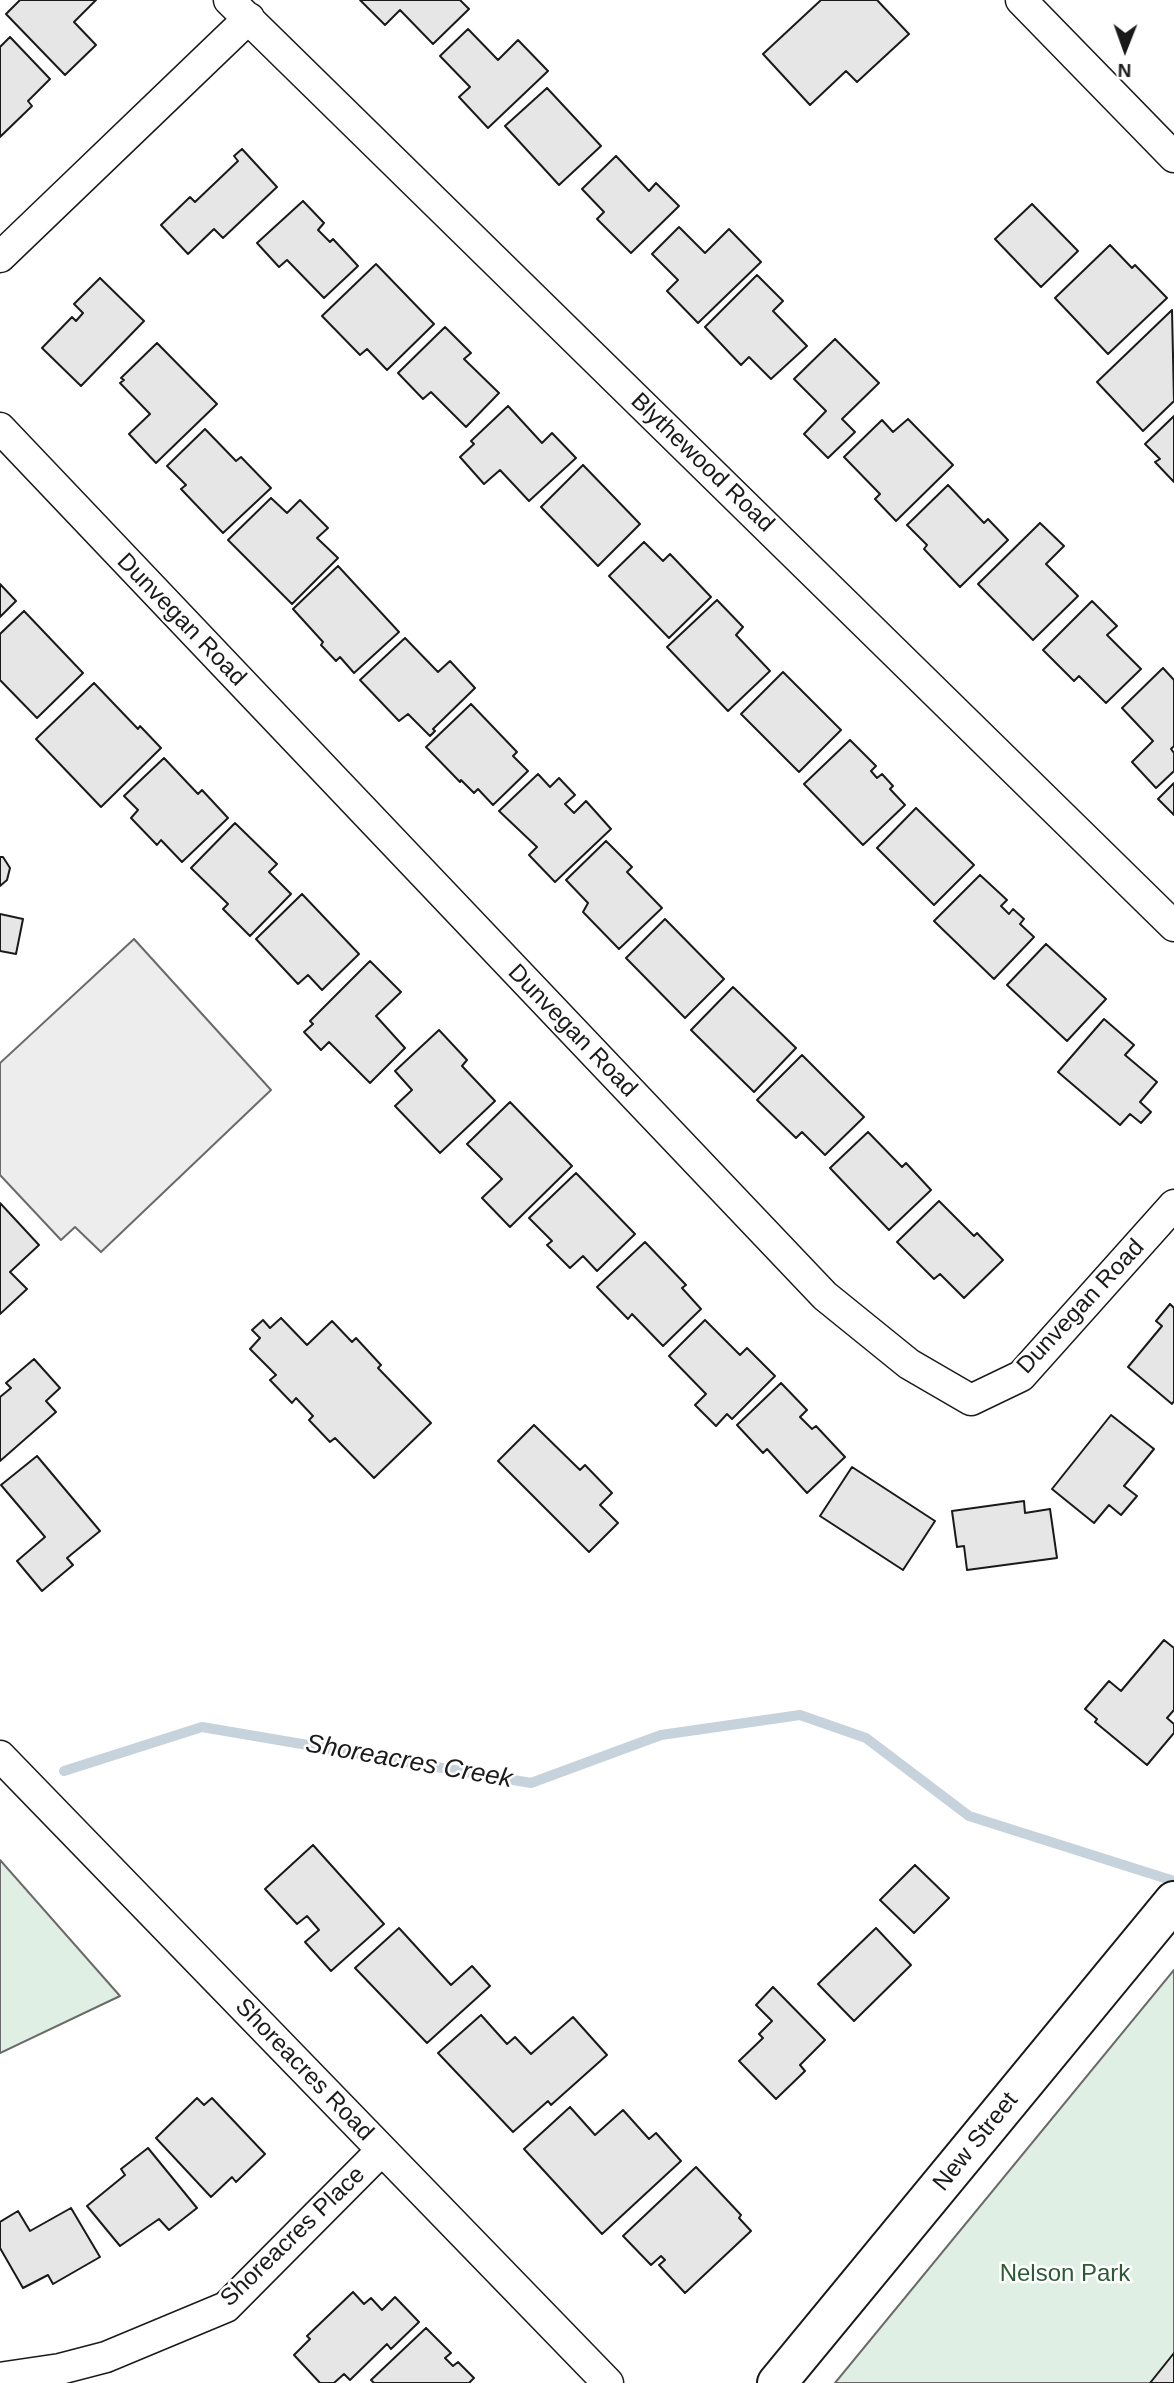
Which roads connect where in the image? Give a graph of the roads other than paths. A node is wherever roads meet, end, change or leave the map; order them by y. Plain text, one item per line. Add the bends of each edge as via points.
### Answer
1 (1021, 0) edge
2 (239, 9) edge
3 (1174, 158) edge
4 (0, 257) edge
5 (0, 428) edge
6 (1174, 926) edge
7 (1174, 1205) edge
8 (0, 1756) edge
9 (1170, 1906) edge
10 (382, 2150) junction
11 (64, 2376) edge
12 (0, 2378) edge
13 (608, 2383) edge
14 (777, 2383) edge

1 - 3 street
2 - 4 street
2 - 6 street, Blythewood Road
5 - 7 street, Dunvegan Road via 825,1296 908,1364 971,1400 1021,1376
8 - 10 street, Shoreacres Road
9 - 14 main road, New Street
10 - 11 street, Shoreacres Place via 226,2307
10 - 13 street, Shoreacres Road
11 - 12 street, Shoreacres Place

